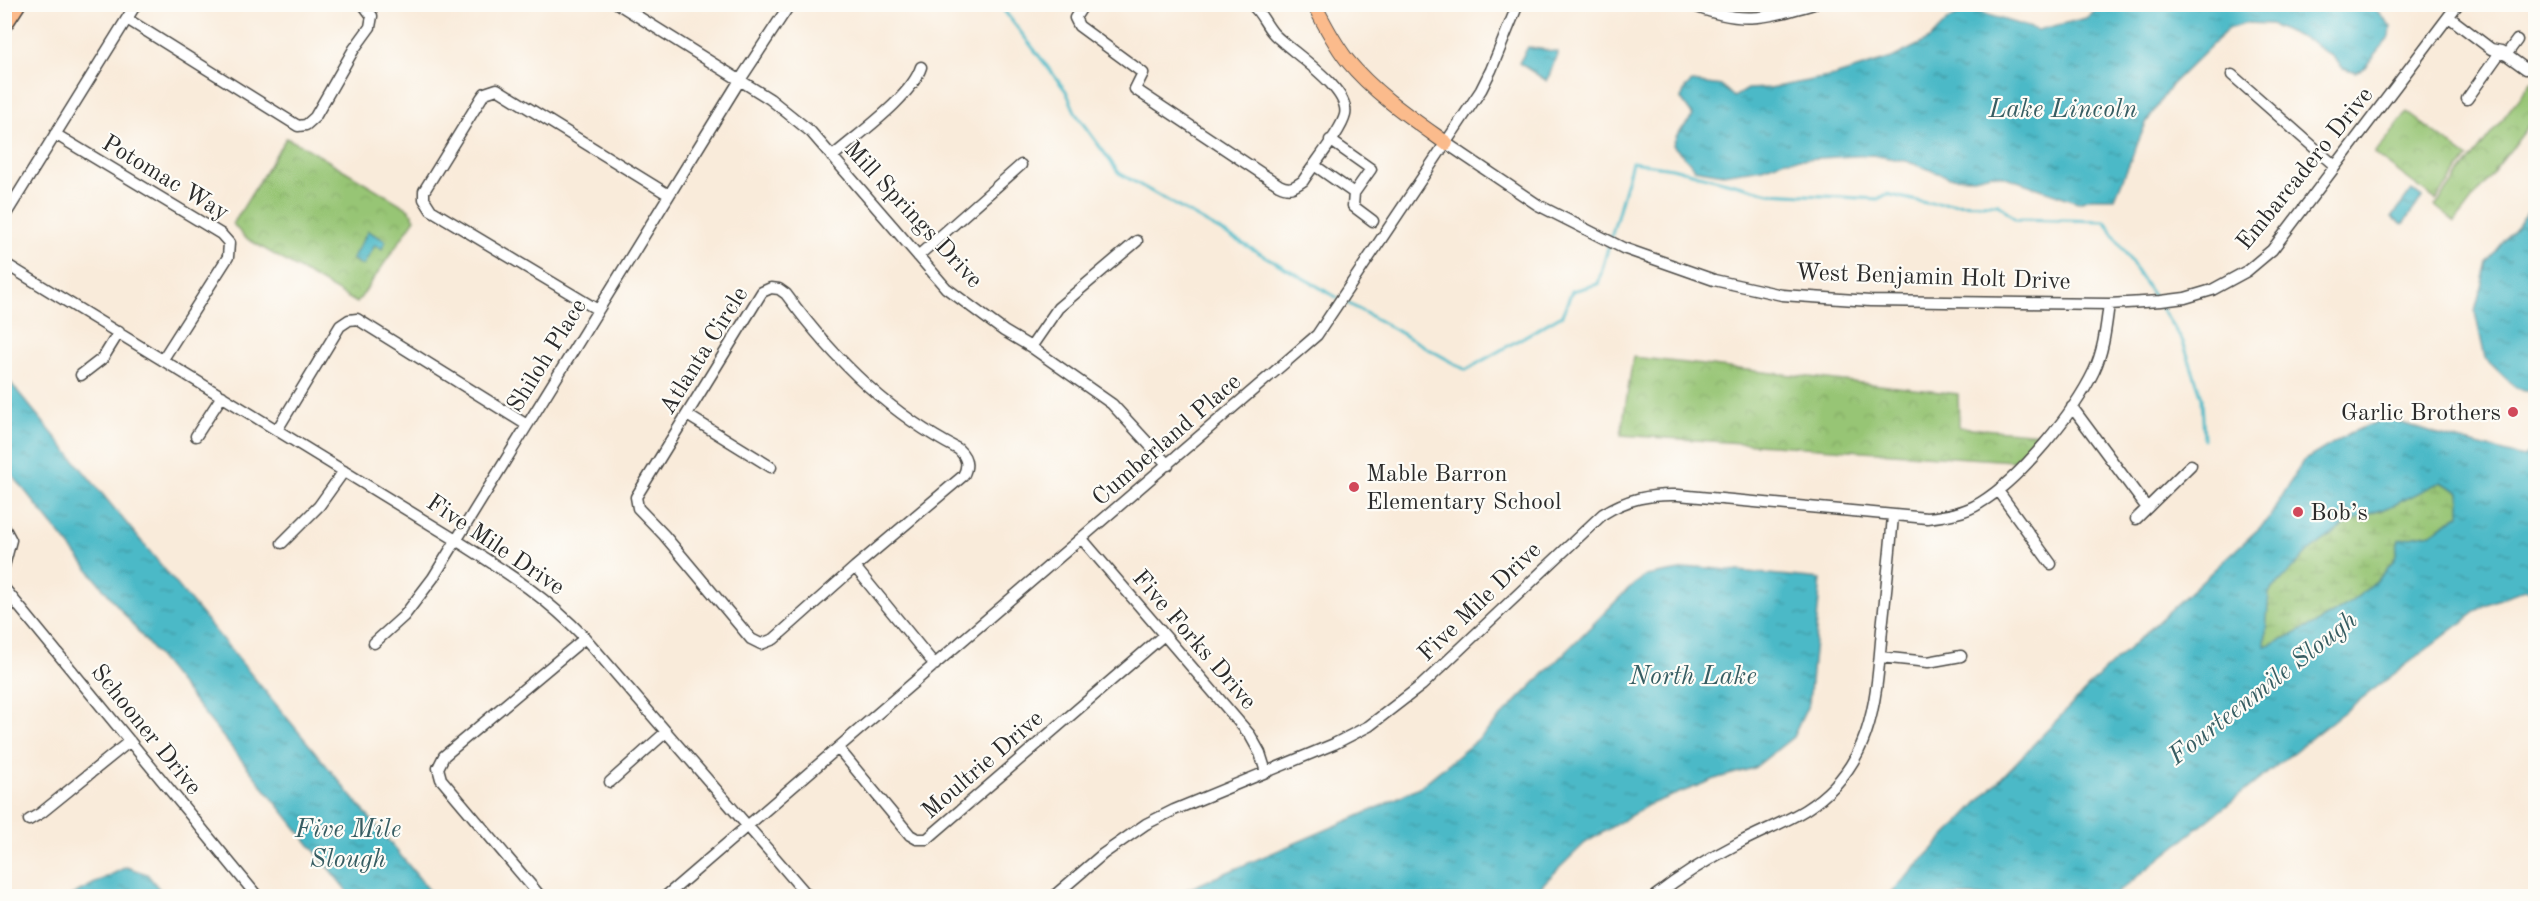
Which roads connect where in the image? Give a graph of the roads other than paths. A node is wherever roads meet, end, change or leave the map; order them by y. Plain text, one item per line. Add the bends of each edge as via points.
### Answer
1 (17, 4) edge
2 (136, 4) edge
3 (363, 4) edge
4 (790, 4) edge
5 (1251, 4) edge
6 (1314, 4) edge
7 (1518, 4) edge
8 (1689, 4) edge
9 (1814, 4) edge
10 (2458, 4) edge
11 (1082, 5) edge
12 (625, 6) edge
13 (2449, 17) junction
14 (127, 19) junction
15 (4, 24) edge
16 (2517, 40) dead end
17 (2504, 53) junction
18 (921, 67) dead end
19 (2526, 69) dead end
20 (2232, 75) dead end
21 (740, 80) junction
22 (2467, 99) dead end
23 (56, 134) junction
24 (1330, 140) junction
25 (1446, 143) junction
26 (832, 157) junction
27 (1021, 165) dead end
28 (1314, 165) junction
29 (2335, 166) junction
30 (1354, 193) junction
31 (669, 195) junction
32 (4, 217) edge
33 (1373, 221) dead end
34 (1137, 241) dead end
35 (918, 256) junction
36 (4, 263) edge
37 (2109, 304) junction
38 (598, 310) junction
39 (119, 332) junction
40 (1031, 347) junction
41 (163, 359) junction
42 (81, 375) dead end
43 (222, 396) junction
44 (2072, 407) junction
45 (687, 415) junction
46 (527, 425) junction
47 (278, 430) junction
48 (196, 436) dead end
49 (1168, 465) junction
50 (2191, 465) dead end
51 (771, 467) dead end
52 (344, 471) junction
53 (1998, 491) junction
54 (2147, 508) junction
55 (1893, 516) junction
56 (2136, 519) dead end
57 (4, 527) edge
58 (1082, 539) junction
59 (456, 540) junction
60 (282, 543) dead end
61 (2051, 564) dead end
62 (4, 566) edge
63 (855, 567) junction
64 (4, 588) edge
65 (1164, 635) junction
66 (585, 638) junction
67 (374, 643) dead end
68 (1960, 656) dead end
69 (1880, 657) junction
70 (935, 665) junction
71 (666, 732) junction
72 (130, 741) junction
73 (838, 748) junction
74 (1266, 772) junction
75 (610, 782) dead end
76 (29, 820) dead end
77 (747, 826) junction
78 (257, 897) edge
79 (540, 897) edge
80 (666, 897) edge
81 (808, 897) edge
82 (1054, 897) edge
83 (1655, 897) edge

1 - 15 highway
2 - 14 street
3 - 14 street via 372,16 370,27 315,117 298,126
4 - 21 street, Shiloh Place
5 - 24 street via 1274,34 1319,71 1342,99 1345,114
6 - 25 main road, West Benjamin Holt Drive via 1346,59 1366,81
7 - 25 street, Cumberland Place via 1491,70
8 - 9 street via 1725,17 1751,19
10 - 13 street, Embarcadero Drive
11 - 28 street via 1075,18 1079,26 1143,73 1135,89 1287,189 1302,181
12 - 21 street, Mill Springs Drive
13 - 17 street via 2491,49
13 - 29 street, Embarcadero Drive
14 - 23 street
16 - 17 street
17 - 19 street
17 - 22 street
18 - 26 street via 903,96
20 - 29 street
21 - 26 street, Mill Springs Drive via 803,126
21 - 31 street, Shiloh Place
23 - 32 street
23 - 41 street, Potomac Way via 221,234 228,243 228,257
24 - 28 street
24 - 30 street via 1371,169
25 - 37 street, West Benjamin Holt Drive via 1538,206 1581,228 1654,261 1714,280 1816,298
25 - 49 street, Cumberland Place via 1317,335
26 - 35 street, Mill Springs Drive
27 - 35 street
28 - 30 street
29 - 37 street, Embarcadero Drive via 2272,250 2232,280 2186,298
30 - 33 street via 1353,206
31 - 38 street, Shiloh Place
31 - 38 street via 497,89 482,97 428,184 424,199 431,210
34 - 40 street via 1058,308
35 - 40 street, Mill Springs Drive via 946,288
36 - 39 street, Five Mile Drive
37 - 44 street, Five Mile Drive via 2102,350 2094,372
38 - 46 street, Shiloh Place
39 - 41 street, Five Mile Drive
39 - 42 street via 103,358
40 - 49 street, Mill Springs Drive via 1112,404
41 - 43 street, Five Mile Drive
43 - 47 street, Five Mile Drive
43 - 48 street
44 - 53 street, Five Mile Drive via 2027,463
44 - 54 street
45 - 51 street
45 - 63 street, Atlanta Circle via 639,490 636,504 751,639 761,644 774,639
45 - 63 street, Atlanta Circle via 762,292 779,289 862,381 904,416 963,454 967,464 963,476
46 - 47 street via 357,319 340,326
46 - 59 street, Shiloh Place
47 - 52 street, Five Mile Drive
49 - 58 street, Cumberland Place
50 - 54 street
52 - 59 street, Five Mile Drive
52 - 60 street via 319,506
53 - 55 street, Five Mile Drive via 1956,513 1927,518
53 - 61 street
54 - 56 street
55 - 69 street
55 - 74 street, Five Mile Drive via 1678,495 1648,496 1623,503 1595,521 1396,707 1334,744
57 - 62 street via 11,540
58 - 65 street, Five Forks Drive
58 - 70 street, Cumberland Place
59 - 66 street, Five Mile Drive via 524,583
59 - 67 street, Shiloh Place via 405,616
63 - 70 street
64 - 72 street, Schooner Drive
65 - 73 street, Moultrie Drive via 927,839 910,835
65 - 74 street, Five Forks Drive via 1250,735
66 - 71 street, Five Mile Drive
66 - 79 street via 444,756 438,768 441,779
68 - 69 street via 1928,662
69 - 83 street via 1869,727 1843,776 1804,810 1691,870
70 - 73 street, Cumberland Place
71 - 75 street
71 - 77 street, Five Mile Drive
72 - 76 street
72 - 78 street, Schooner Drive
73 - 77 street, Cumberland Place
74 - 82 street, Five Mile Drive via 1146,824 1103,854
77 - 80 street, Cumberland Place
77 - 81 street, Five Mile Drive

